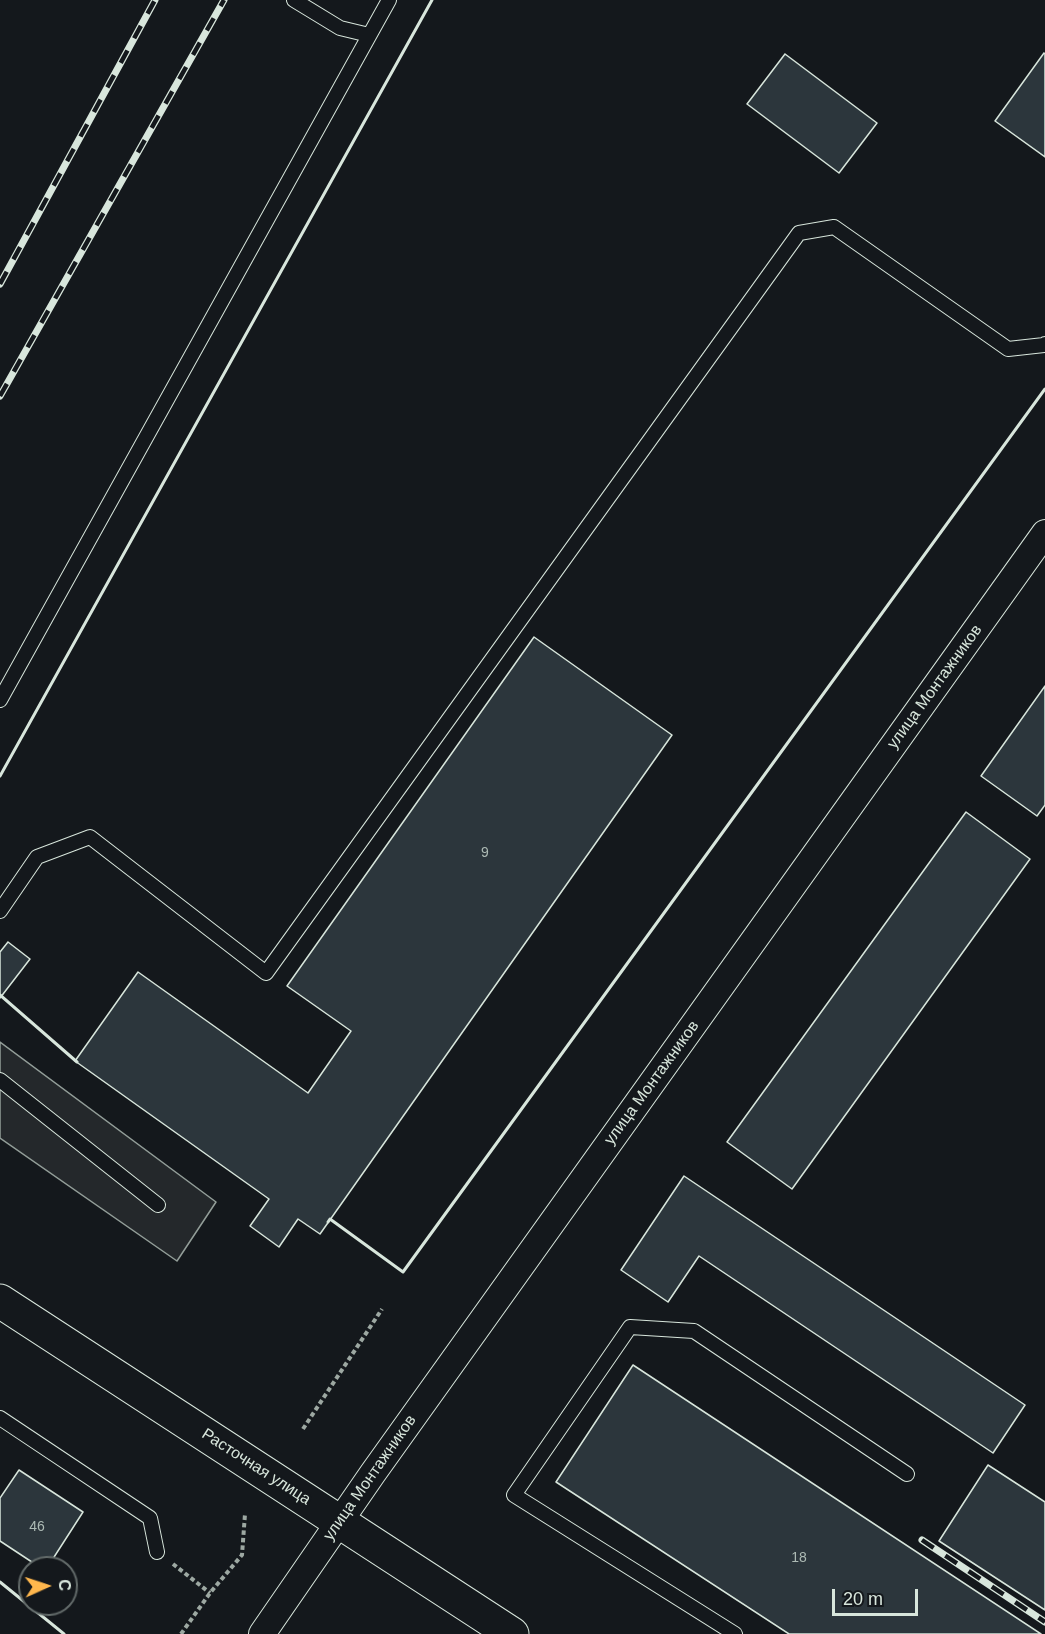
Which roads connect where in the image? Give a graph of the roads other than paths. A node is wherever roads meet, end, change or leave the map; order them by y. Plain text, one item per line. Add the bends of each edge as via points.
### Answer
1 (294, 0) edge
2 (389, 0) edge
3 (369, 36) junction
4 (1045, 344) edge
5 (1043, 540) edge
6 (0, 700) edge
7 (0, 911) edge
8 (0, 1080) edge
9 (158, 1205) dead end
10 (0, 1301) edge
11 (0, 1418) edge
12 (907, 1474) dead end
13 (340, 1521) junction
14 (158, 1552) road end
15 (262, 1634) edge
16 (511, 1634) edge
17 (735, 1634) edge

1 - 3 lane via 340,28
2 - 3 lane
3 - 6 lane
4 - 7 lane via 1008,349 834,227 799,233 266,974 90,837 37,857
5 - 13 street, улица Монтажников
8 - 9 lane
10 - 13 main road, Расточная улица
11 - 14 lane via 150,1518
12 - 17 lane via 694,1331 630,1327 514,1495
13 - 15 street, улица Монтажников
13 - 16 main road, Расточная улица

